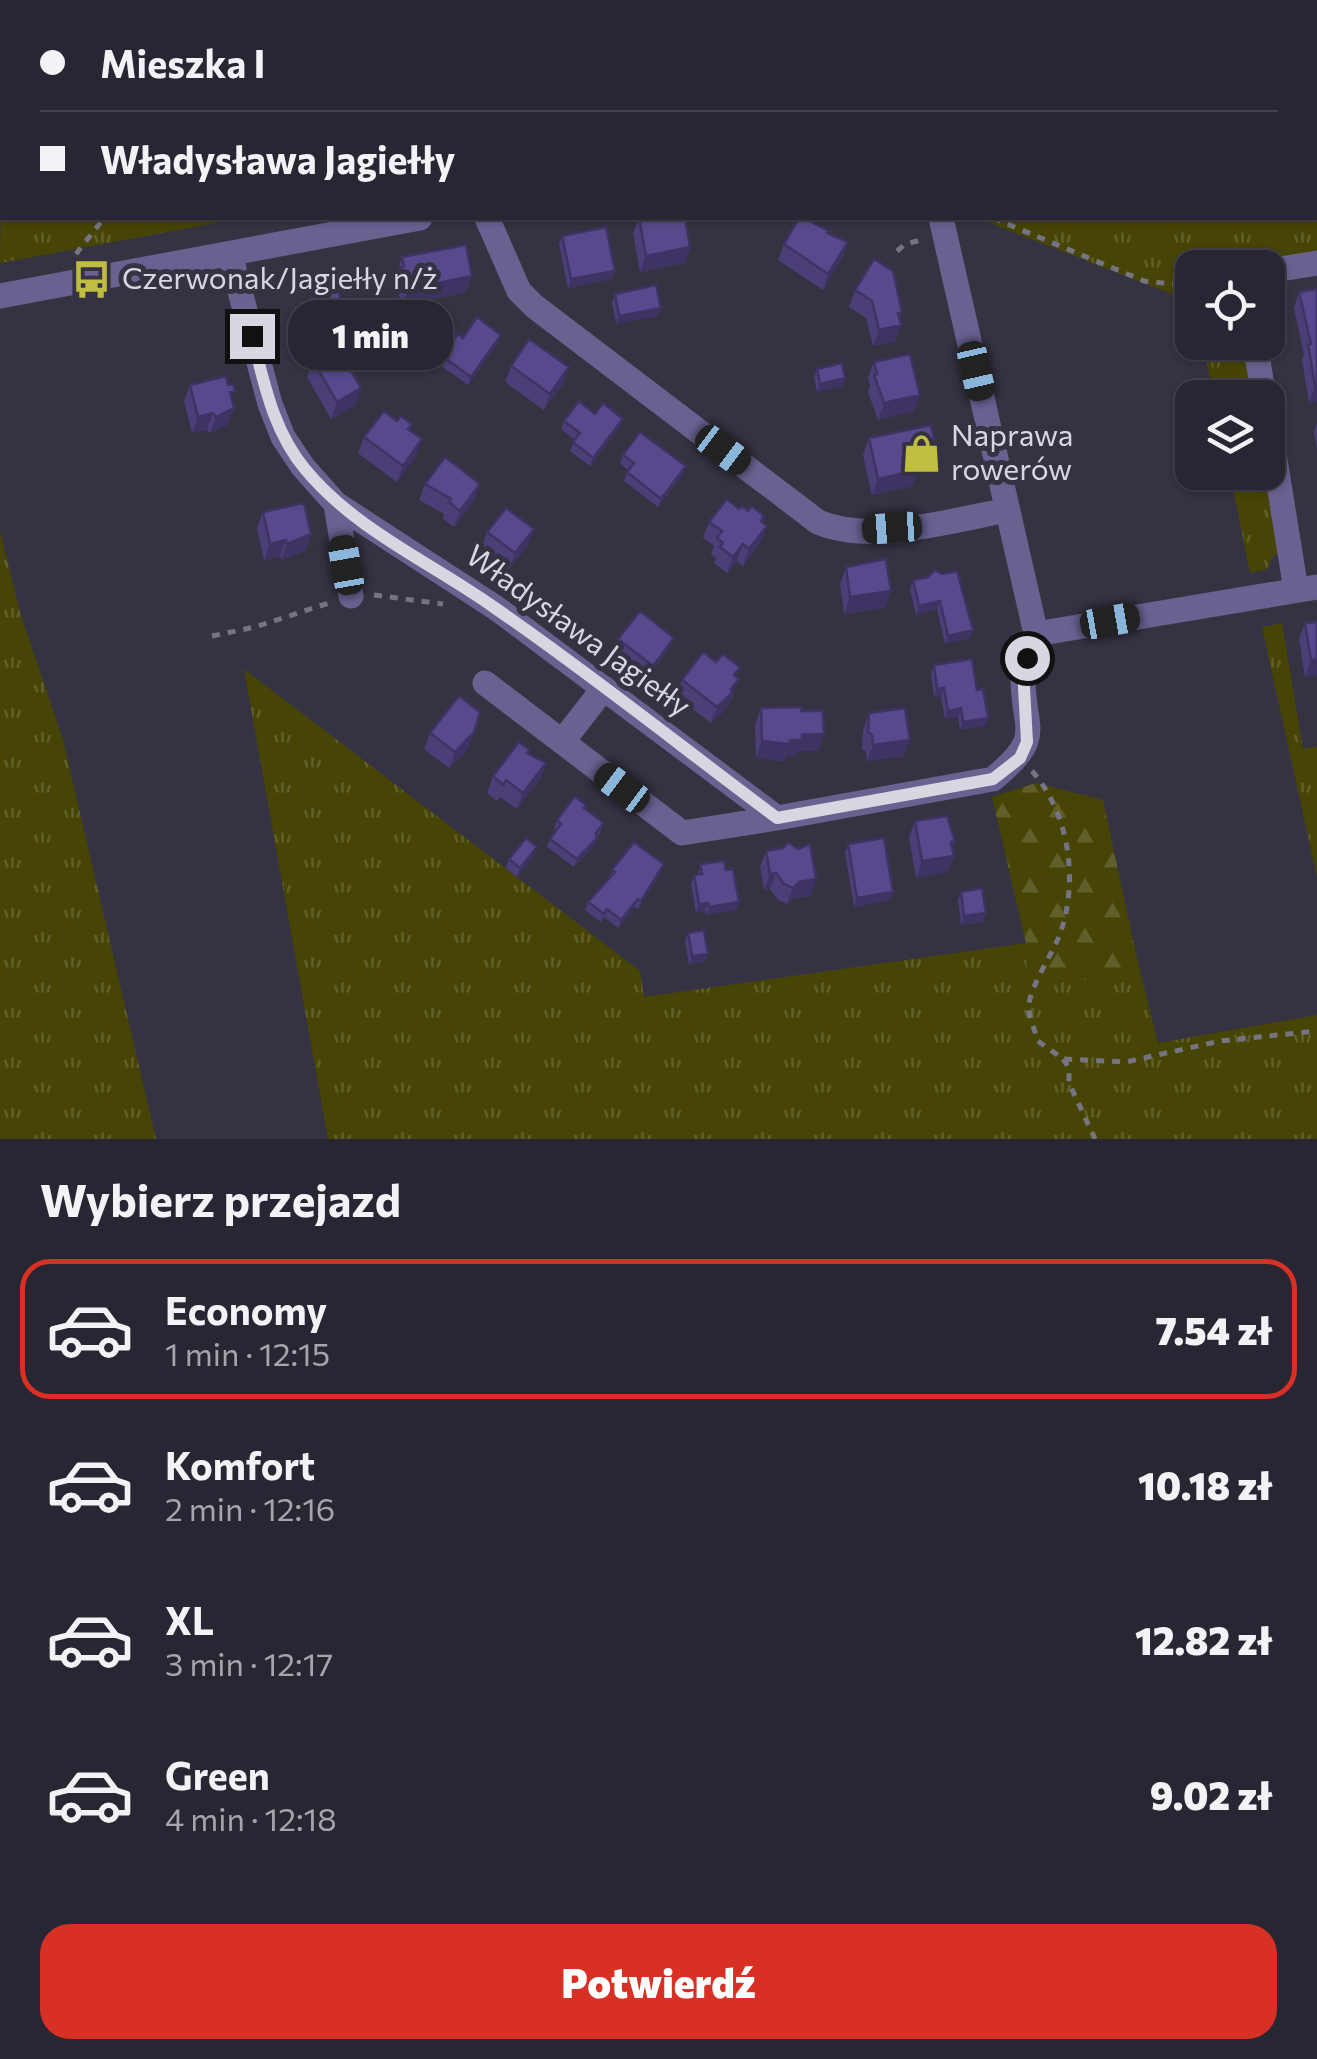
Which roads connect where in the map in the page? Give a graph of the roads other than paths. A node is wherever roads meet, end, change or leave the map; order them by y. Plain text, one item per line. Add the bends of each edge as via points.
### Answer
1 (409, 220) edge
2 (488, 220) edge
3 (941, 220) edge
4 (230, 254) junction
5 (1317, 263) edge
6 (1285, 269) edge
7 (0, 296) edge
8 (1285, 490) edge
9 (336, 504) junction
10 (1008, 510) junction
11 (1307, 588) edge
12 (351, 596) dead end
13 (1036, 634) junction
14 (484, 683) dead end
15 (604, 688) junction
16 (562, 742) junction
17 (777, 818) junction

1 - 4 street
2 - 10 street via 519,291 534,306 818,522 856,531
3 - 10 street
4 - 7 street
4 - 9 street, Władysława Jagiełły via 283,438
5 - 6 street
8 - 11 street
9 - 12 street
9 - 15 street, Władysława Jagiełły
10 - 13 street
11 - 13 street
13 - 17 street via 1023,669 1027,742 1020,758 993,779
14 - 16 street
15 - 16 street
15 - 17 street, Władysława Jagiełły
16 - 17 street via 682,833

